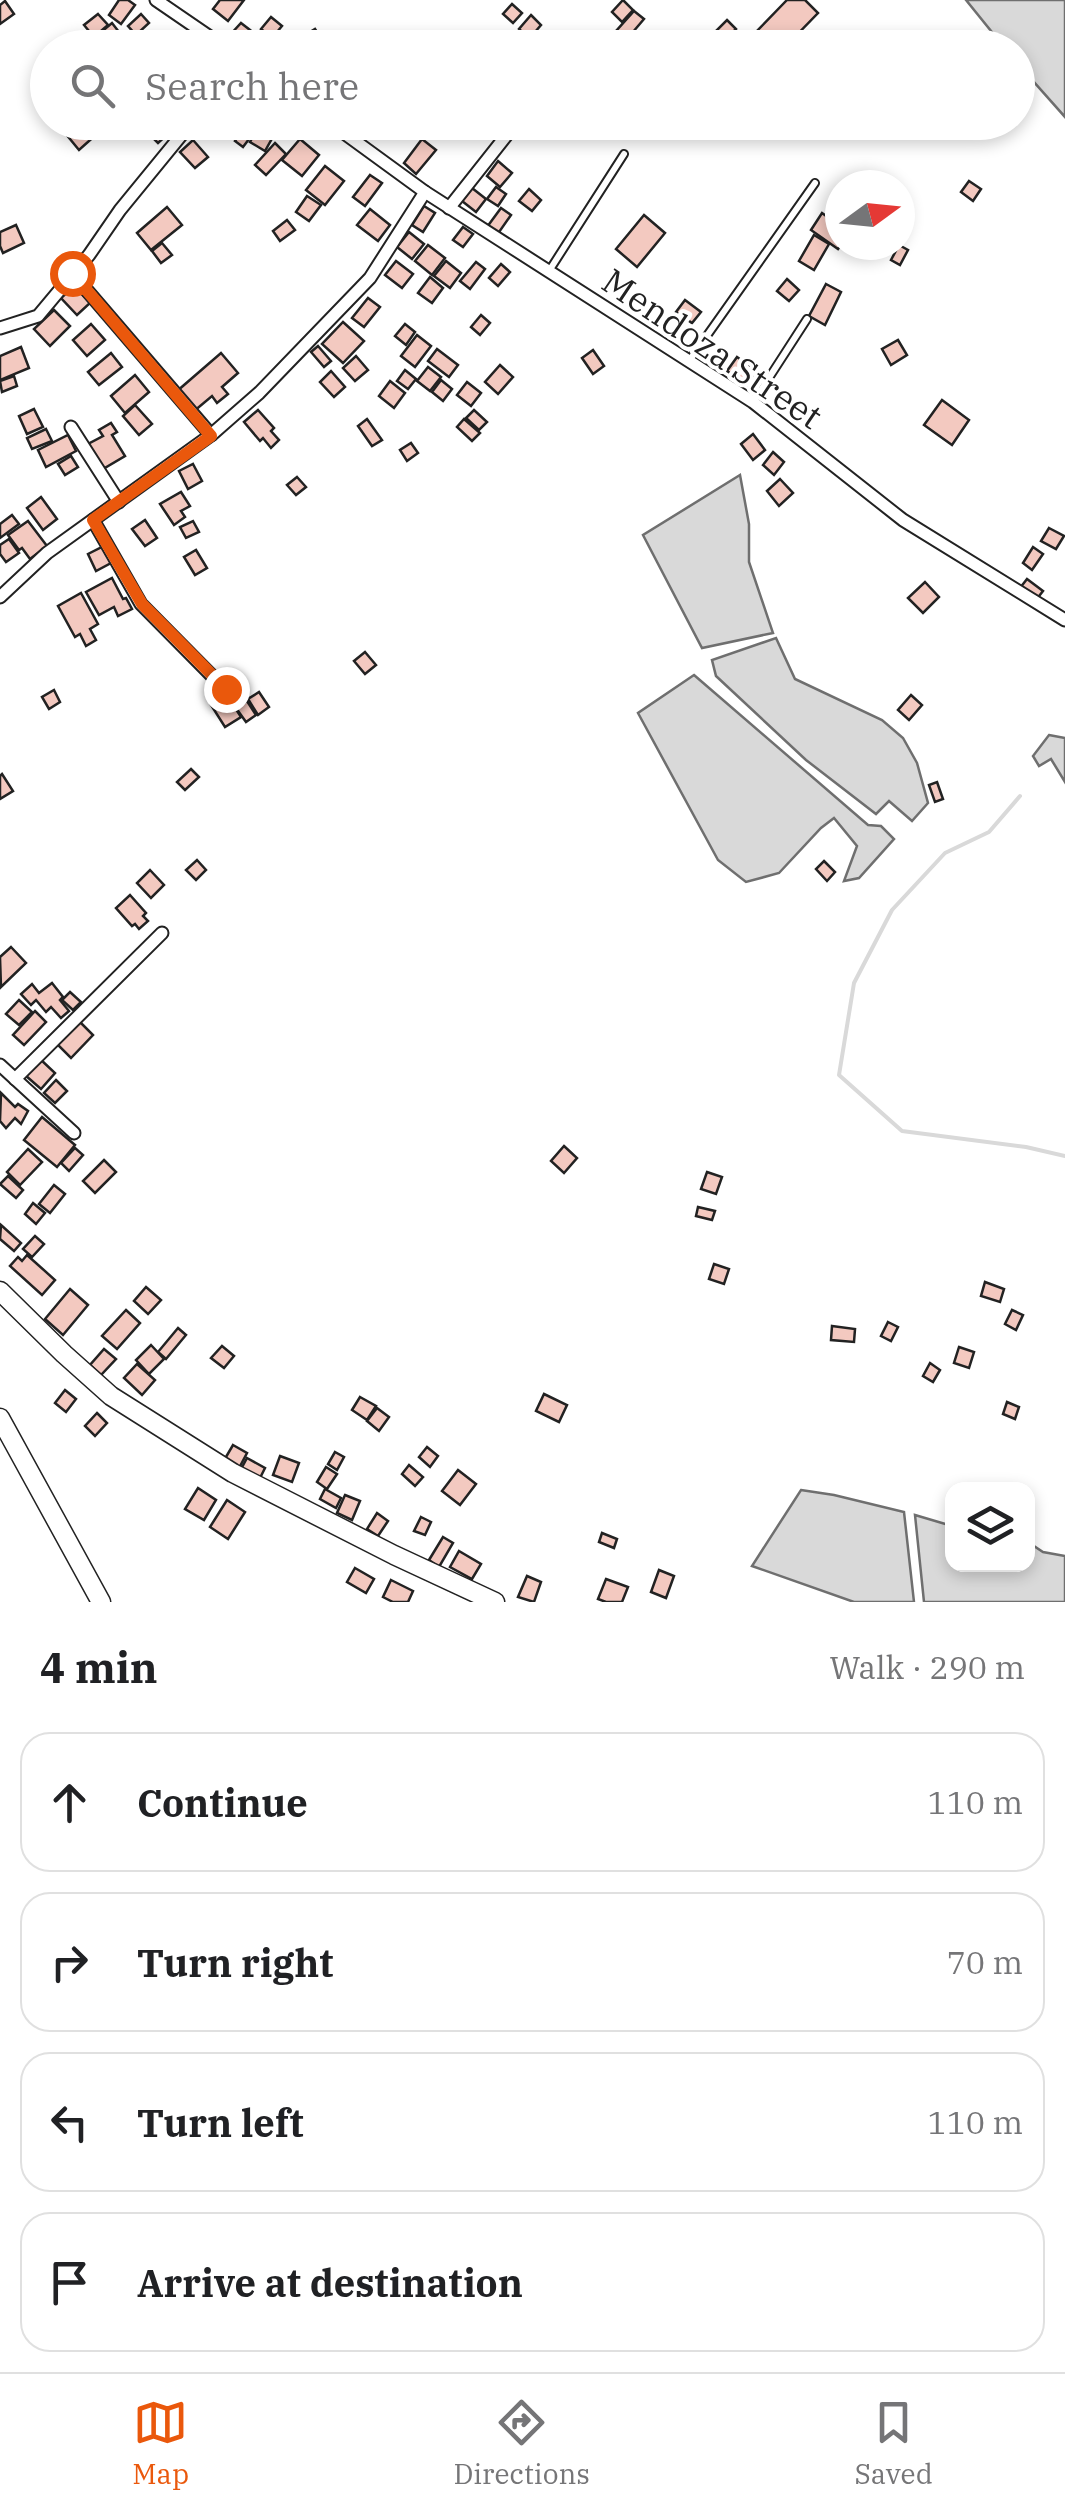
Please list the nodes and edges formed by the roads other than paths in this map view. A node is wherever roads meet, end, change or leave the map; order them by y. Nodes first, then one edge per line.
1 (156, 0) edge
2 (176, 6) edge
3 (205, 30) edge
4 (177, 140) edge
5 (354, 140) edge
6 (502, 140) edge
7 (624, 154) dead end
8 (815, 183) dead end
9 (425, 192) junction
10 (449, 208) junction
11 (548, 272) junction
12 (72, 273) junction
13 (806, 320) dead end
14 (0, 328) edge
15 (688, 362) junction
16 (753, 402) junction
17 (71, 427) dead end
18 (211, 436) junction
19 (119, 502) junction
20 (93, 520) junction
21 (0, 598) edge
22 (1065, 620) edge
23 (226, 689) dead end
24 (162, 932) dead end
25 (0, 1065) edge
26 (15, 1079) junction
27 (74, 1133) dead end
28 (0, 1291) edge
29 (0, 1418) edge
30 (101, 1602) edge
31 (495, 1602) edge

1 - 2 street
2 - 3 street
4 - 12 street
5 - 9 street, Mendoza Street
6 - 10 street
7 - 11 lane
8 - 15 lane
9 - 10 street, Mendoza Street
9 - 18 street
10 - 11 street, Mendoza Street
11 - 15 street, Mendoza Street
12 - 14 street
12 - 18 street
13 - 16 lane
15 - 16 street, Mendoza Street
16 - 22 street, Mendoza Street
17 - 19 street
18 - 19 street
19 - 20 street
20 - 21 street
20 - 23 street
24 - 26 street
25 - 26 street
26 - 27 street
28 - 31 street
29 - 30 street

